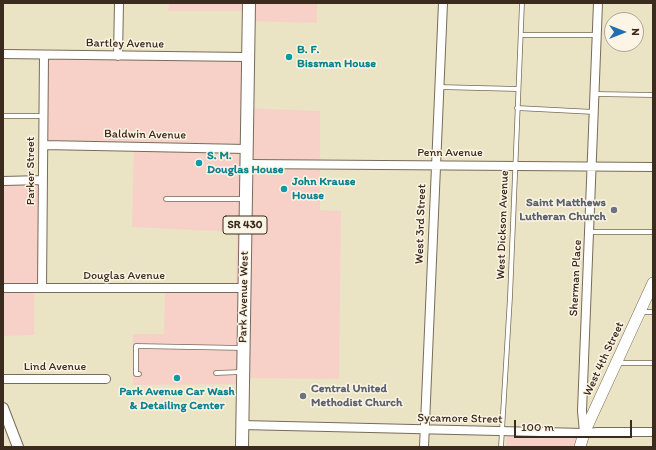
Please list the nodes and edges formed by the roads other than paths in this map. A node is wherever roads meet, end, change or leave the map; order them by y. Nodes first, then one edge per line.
1 (119, 3) edge
2 (249, 3) edge
3 (443, 3) edge
4 (522, 3) edge
5 (598, 3) edge
6 (521, 35) junction
7 (597, 35) junction
8 (3, 54) edge
9 (44, 55) junction
10 (118, 56) junction
11 (247, 57) junction
12 (439, 87) junction
13 (518, 89) junction
14 (595, 94) junction
15 (653, 95) edge
16 (517, 108) junction
17 (594, 112) junction
18 (3, 116) edge
19 (44, 116) junction
20 (44, 145) junction
21 (246, 149) junction
22 (246, 164) junction
23 (436, 165) junction
24 (515, 165) junction
25 (592, 167) junction
26 (653, 167) edge
27 (43, 180) junction
28 (3, 181) edge
29 (246, 198) junction
30 (166, 199) dead end
31 (590, 232) junction
32 (653, 232) edge
33 (653, 283) edge
34 (3, 288) edge
35 (42, 288) junction
36 (244, 288) junction
37 (640, 312) junction
38 (653, 312) edge
39 (243, 348) junction
40 (616, 363) junction
41 (653, 363) edge
42 (243, 372) junction
43 (216, 373) dead end
44 (139, 374) dead end
45 (3, 379) edge
46 (106, 379) dead end
47 (3, 408) edge
48 (242, 425) junction
49 (425, 430) junction
50 (502, 431) junction
51 (653, 432) edge
52 (584, 433) junction
53 (18, 447) edge
54 (242, 447) edge
55 (424, 447) edge
56 (501, 447) edge
57 (580, 447) edge

1 - 10 street
2 - 11 main road, Park Avenue West / SR 430
3 - 12 street, West 3rd Street
4 - 6 lane, West Dickson Avenue
5 - 7 street, Sherman Place
6 - 7 lane
6 - 13 lane, West Dickson Avenue
7 - 14 street, Sherman Place
8 - 9 street, Bartley Avenue
9 - 10 street, Bartley Avenue
9 - 19 street, Parker Street
10 - 11 street, Bartley Avenue
11 - 21 main road, Park Avenue West / SR 430
12 - 13 lane
12 - 23 street, West 3rd Street
13 - 16 lane, West Dickson Avenue
14 - 15 lane
14 - 17 street, Sherman Place
16 - 17 lane
16 - 24 lane, West Dickson Avenue
17 - 25 street, Sherman Place
18 - 19 lane
19 - 20 street, Parker Street
20 - 21 street, Baldwin Avenue
20 - 27 street, Parker Street
21 - 22 main road, Park Avenue West / SR 430
22 - 23 street, Penn Avenue
22 - 29 main road, Park Avenue West / SR 430
23 - 24 street, Penn Avenue
23 - 49 street, West 3rd Street
24 - 25 street, Penn Avenue
24 - 50 lane, West Dickson Avenue
25 - 26 street, Penn Avenue
25 - 31 street, Sherman Place
27 - 28 street
27 - 35 street, Parker Street
29 - 30 lane
29 - 36 main road, Park Avenue West / SR 430
31 - 32 lane
31 - 52 street, Sherman Place
33 - 37 main road, West 4th Street
34 - 35 street, Douglas Avenue
35 - 36 street, Douglas Avenue
36 - 39 main road, Park Avenue West / SR 430
37 - 38 lane
37 - 40 main road, West 4th Street
39 - 42 main road, Park Avenue West / SR 430
39 - 44 lane
40 - 41 lane
40 - 52 main road, West 4th Street
42 - 43 lane
42 - 48 main road, Park Avenue West / SR 430
45 - 46 street, Lind Avenue
47 - 53 street
48 - 49 street, Sycamore Street
48 - 54 main road, Park Avenue West / SR 430
49 - 50 street, Sycamore Street
49 - 55 street, West 3rd Street
50 - 52 street, Sycamore Street
50 - 56 lane, West Dickson Avenue
51 - 52 street, Sycamore Street
52 - 57 main road, West 4th Street

